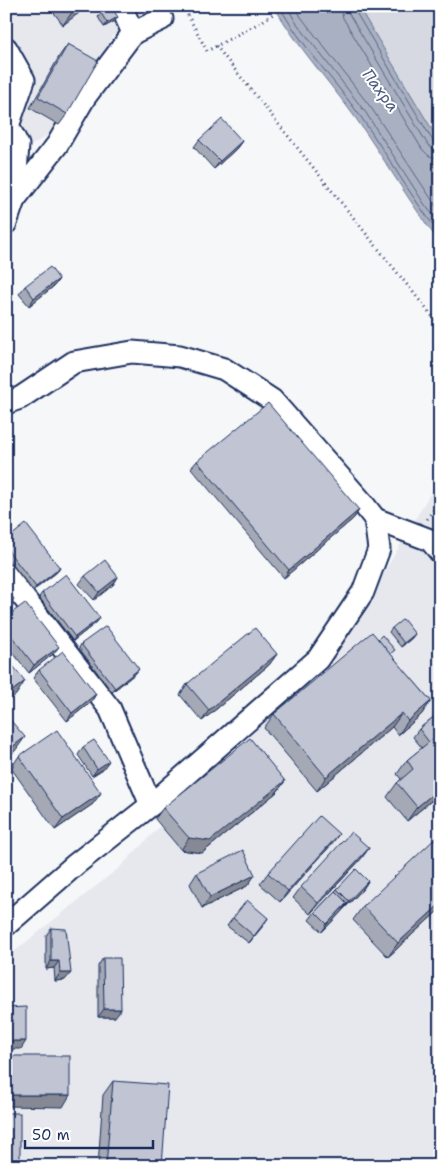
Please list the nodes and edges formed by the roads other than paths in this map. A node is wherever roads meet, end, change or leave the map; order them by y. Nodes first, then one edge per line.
1 (121, 6) edge
2 (162, 19) dead end
3 (133, 33) junction
4 (6, 48) edge
5 (7, 124) edge
6 (14, 200) junction
7 (6, 222) edge
8 (6, 403) edge
9 (375, 519) junction
10 (440, 552) edge
11 (6, 575) edge
12 (151, 804) junction
13 (6, 926) edge

1 - 3 street
2 - 3 street
3 - 6 street
4 - 5 street
5 - 6 street
6 - 7 street
8 - 9 street
9 - 10 street
9 - 12 street
11 - 12 street
12 - 13 street

